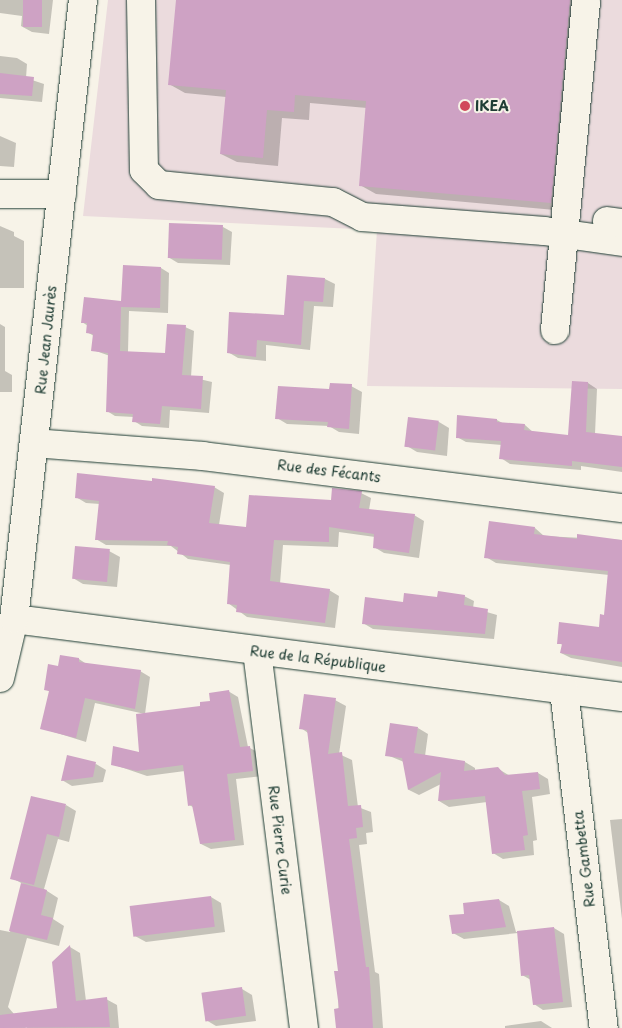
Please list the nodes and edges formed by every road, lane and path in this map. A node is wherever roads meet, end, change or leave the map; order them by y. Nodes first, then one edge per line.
1 (82, 0) edge
2 (141, 0) edge
3 (586, 0) edge
4 (0, 194) edge
5 (62, 194) junction
6 (617, 229) edge
7 (564, 236) junction
8 (555, 330) dead end
9 (34, 443) junction
10 (622, 508) edge
11 (14, 619) junction
12 (257, 651) junction
13 (0, 678) edge
14 (564, 690) junction
15 (622, 698) edge
16 (304, 1028) edge
17 (604, 1028) edge

1 - 5 street, Rue Jean Jaurès
2 - 7 street
3 - 7 street
4 - 5 street
5 - 9 street, Rue Jean Jaurès
6 - 7 street
7 - 8 street
9 - 10 street, Rue des Fécants
9 - 11 street, Rue Jean Jaurès
11 - 12 street, Rue de la République
11 - 13 street, Rue Jean Jaurès
12 - 14 street, Rue de la République
12 - 16 street, Rue Pierre Curie
14 - 15 street, Rue de la République
14 - 17 street, Rue Gambetta

